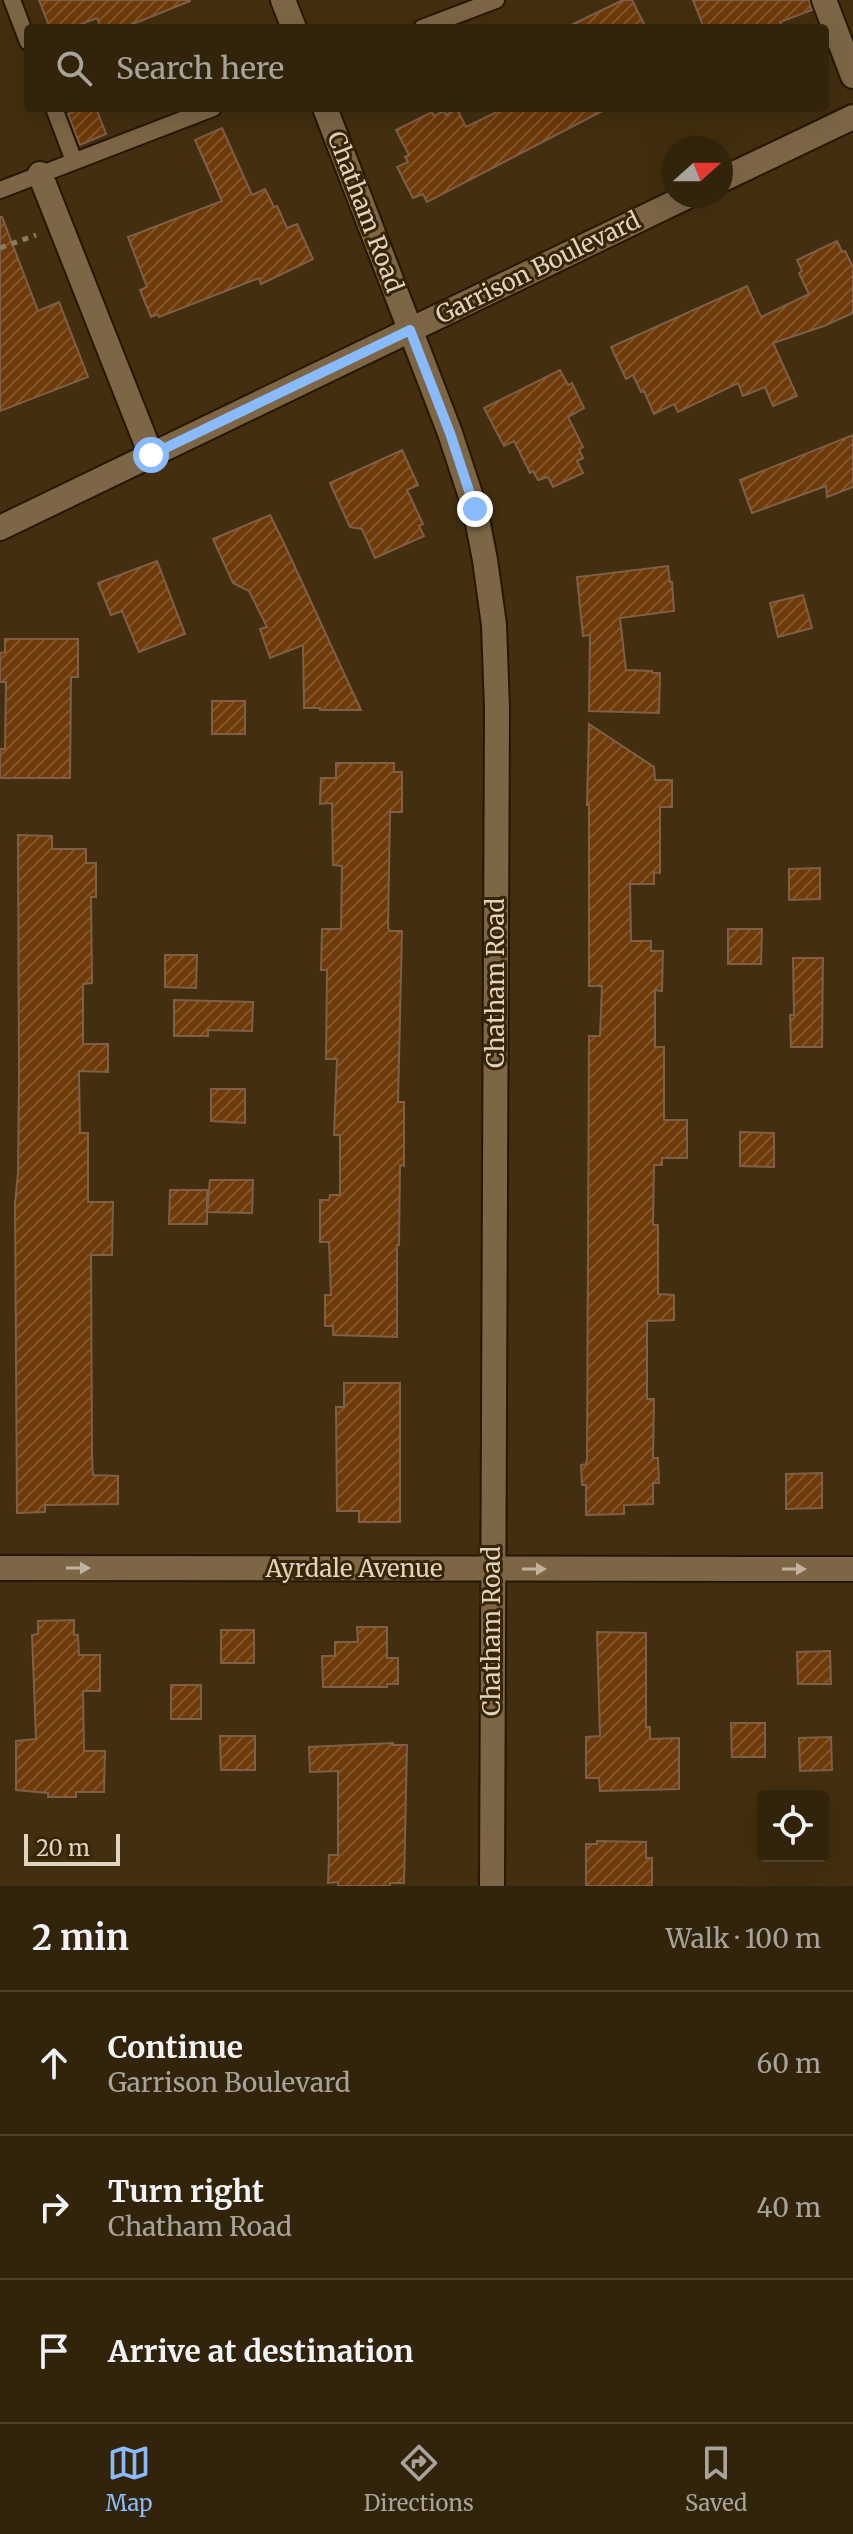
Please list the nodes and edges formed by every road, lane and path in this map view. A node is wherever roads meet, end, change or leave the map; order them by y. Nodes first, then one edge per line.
1 (12, 0) edge
2 (283, 0) edge
3 (496, 0) edge
4 (824, 0) edge
5 (292, 24) edge
6 (433, 24) edge
7 (24, 32) edge
8 (853, 76) edge
9 (56, 112) edge
10 (203, 112) edge
11 (327, 112) edge
12 (853, 117) edge
13 (74, 161) junction
14 (40, 174) junction
15 (733, 174) edge
16 (0, 190) edge
17 (663, 208) edge
18 (410, 330) junction
19 (151, 455) junction
20 (0, 528) edge
21 (0, 1568) edge
22 (492, 1569) junction
23 (853, 1569) edge
24 (492, 1886) edge

1 - 7 lane
2 - 5 street
3 - 6 lane
4 - 8 street
9 - 13 lane
10 - 13 lane
11 - 18 street, Chatham Road
12 - 15 street
13 - 14 lane
14 - 16 lane
14 - 19 street
17 - 18 street, Garrison Boulevard
18 - 19 street, Garrison Boulevard
18 - 22 street, Chatham Road
19 - 20 street, Garrison Boulevard
21 -> 22 street, Ayrdale Avenue
22 -> 23 street, Ayrdale Avenue
22 - 24 street, Chatham Road

